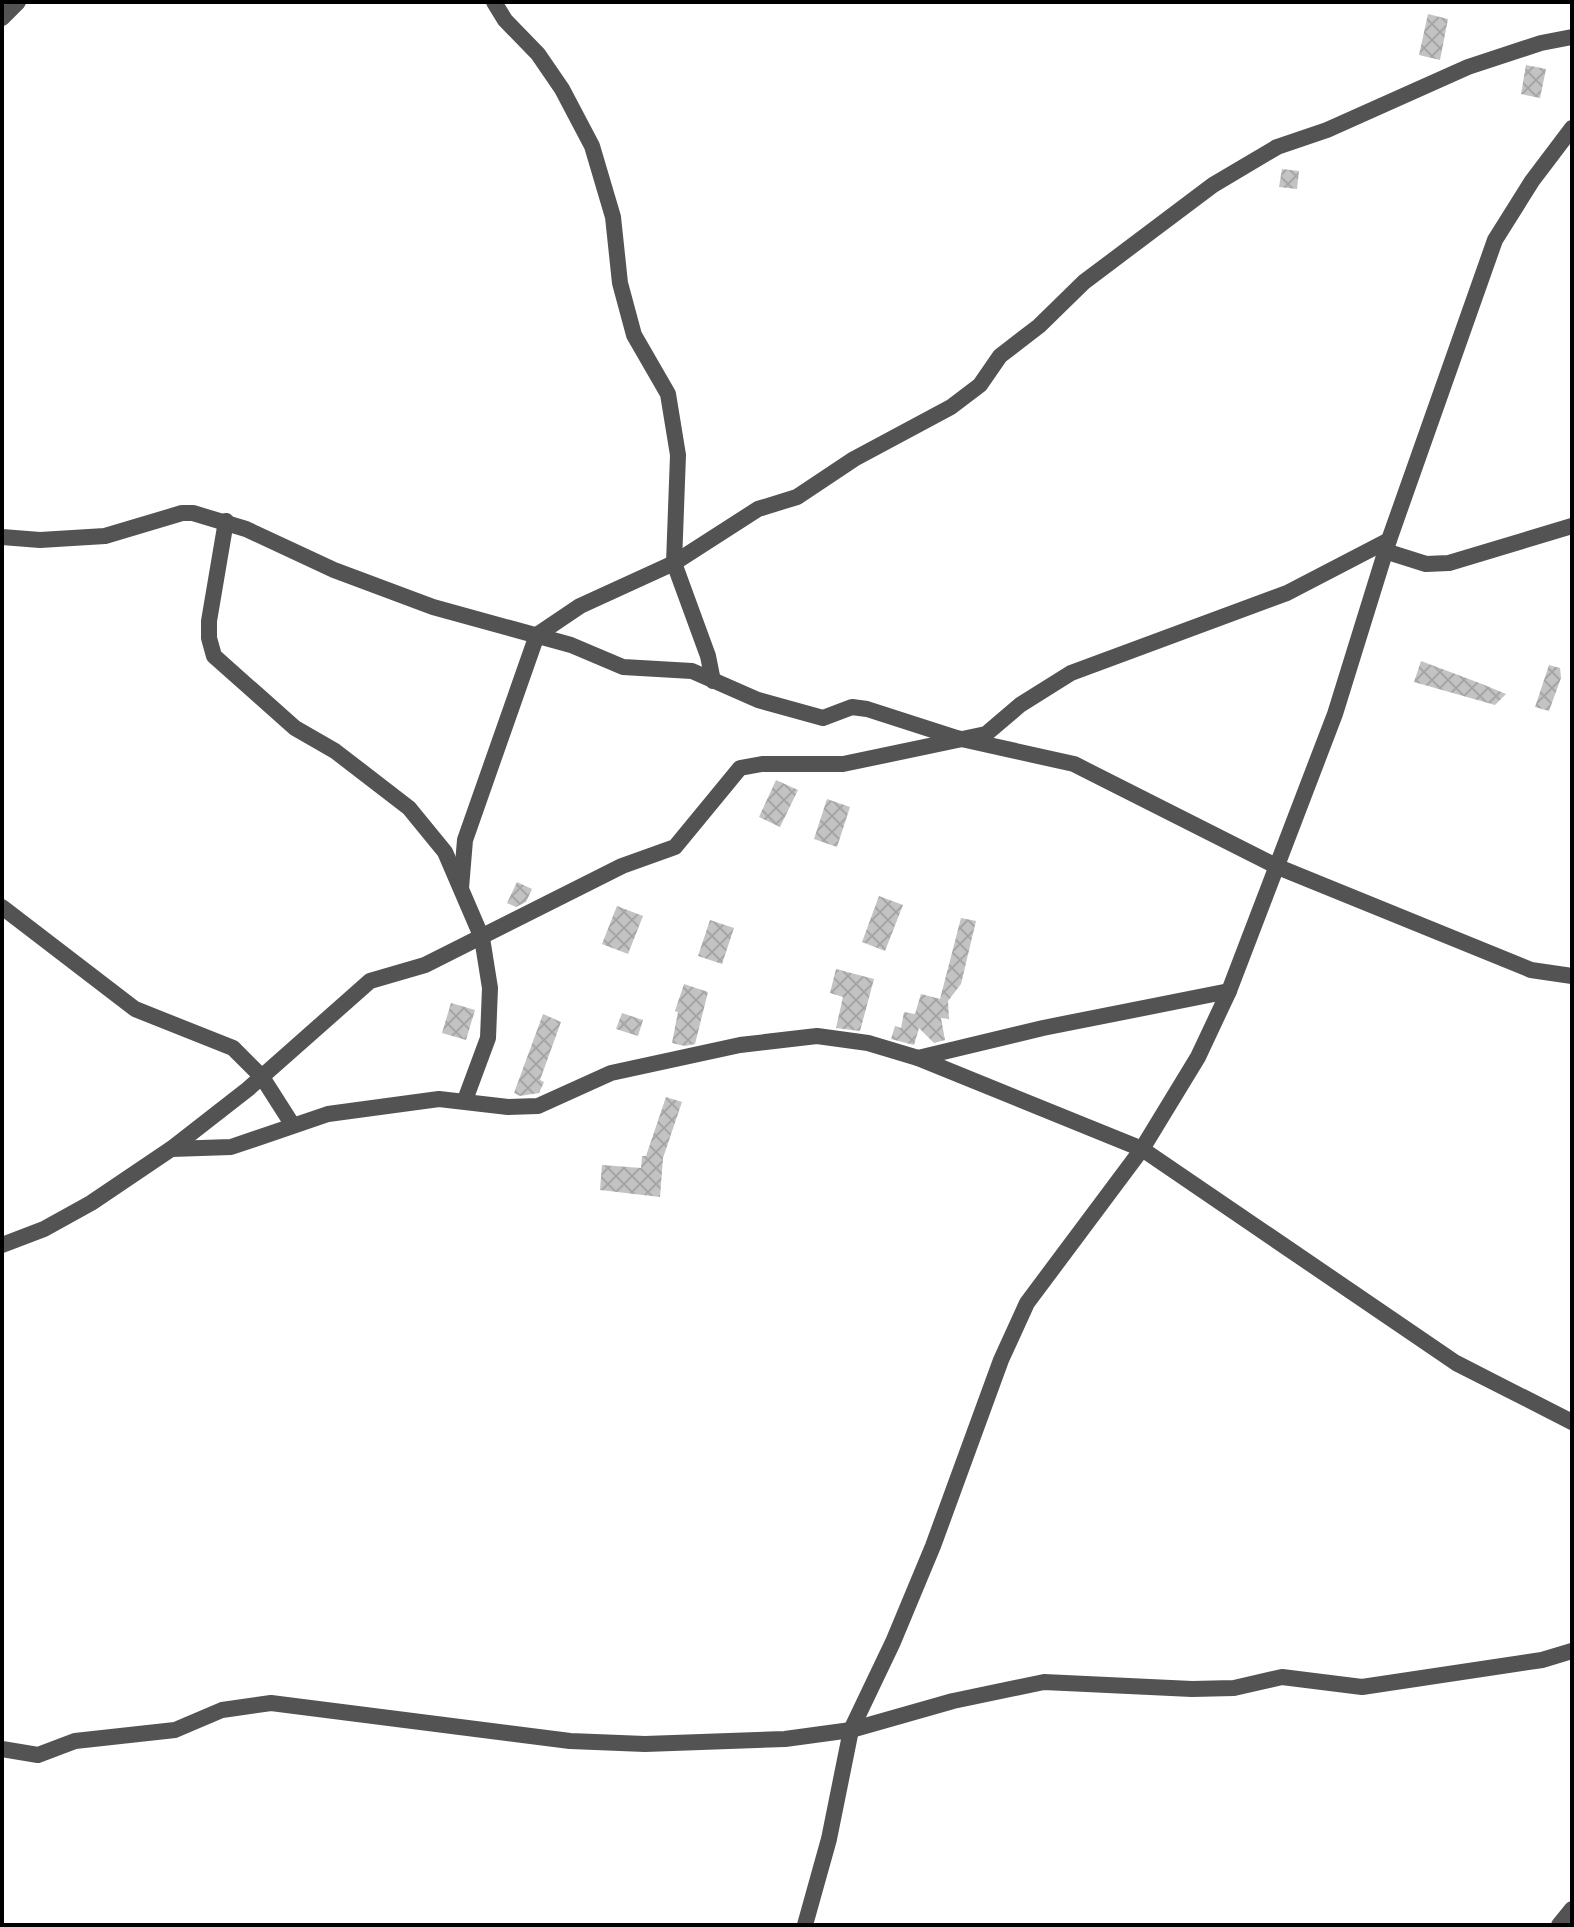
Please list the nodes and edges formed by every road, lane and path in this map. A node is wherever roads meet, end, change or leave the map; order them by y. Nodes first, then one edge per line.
1 (18, 2) edge
2 (494, 2) edge
3 (2, 18) edge
4 (1572, 37) edge
5 (1572, 128) edge
6 (226, 521) junction
7 (1572, 526) edge
8 (2, 537) edge
9 (1389, 546) junction
10 (674, 563) junction
11 (537, 635) junction
12 (713, 681) junction
13 (957, 738) junction
14 (1278, 867) junction
15 (461, 888) junction
16 (2, 907) edge
17 (482, 938) junction
18 (1572, 976) edge
19 (1229, 991) junction
20 (918, 1058) junction
21 (262, 1077) junction
22 (465, 1100) junction
23 (292, 1124) junction
24 (171, 1149) junction
25 (1142, 1149) junction
26 (2, 1245) edge
27 (1572, 1422) edge
28 (1572, 1651) edge
29 (851, 1730) junction
30 (2, 1749) edge
31 (1572, 1909) edge
32 (805, 1925) edge
33 (1559, 1925) edge

1 - 3 street
2 - 10 street
4 - 10 street
5 - 9 street
6 - 8 street
6 - 11 street
6 - 15 street
7 - 9 street
9 - 13 street
9 - 14 street
10 - 11 street
10 - 12 street
11 - 12 street
11 - 15 street
12 - 13 street
13 - 14 street
13 - 17 street
14 - 18 street
14 - 19 street
15 - 17 street
16 - 21 street
17 - 21 street
17 - 22 street
19 - 20 street
19 - 25 street
20 - 22 street
20 - 25 street
21 - 23 street
21 - 24 street
22 - 23 street
23 - 24 street
24 - 26 street
25 - 27 street
25 - 29 street
28 - 29 street
29 - 30 street
29 - 32 street
31 - 33 street

